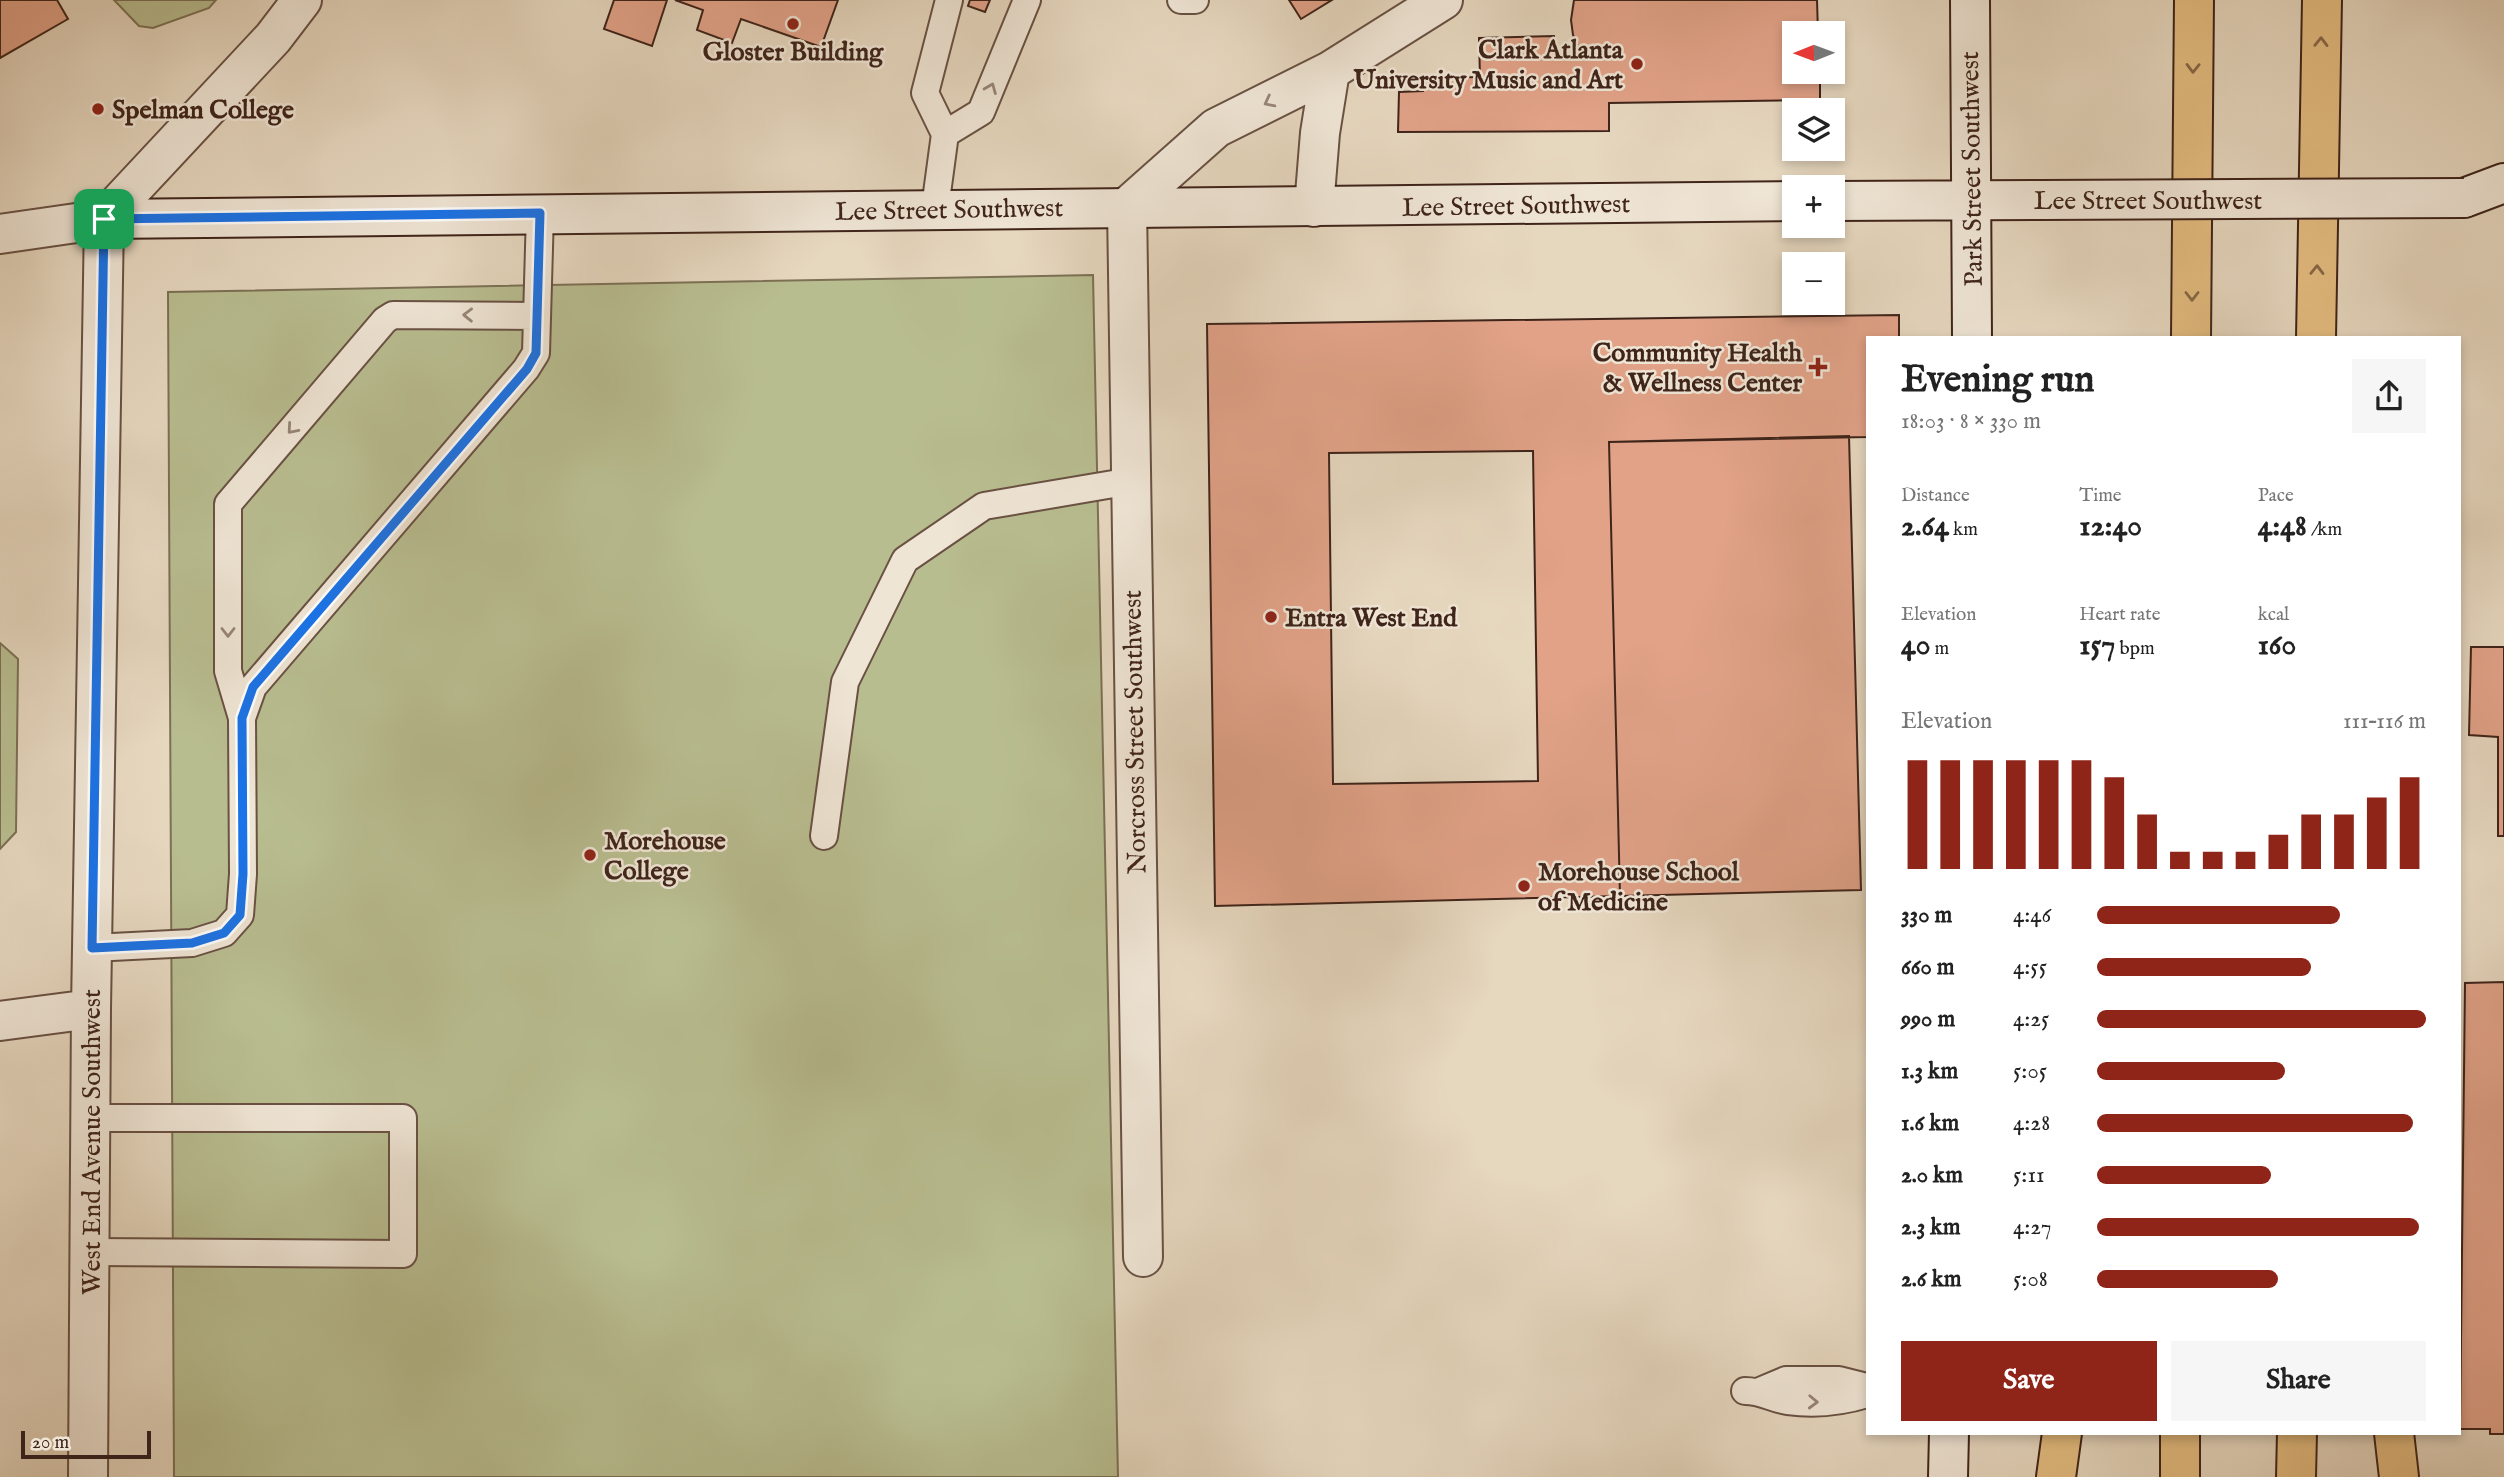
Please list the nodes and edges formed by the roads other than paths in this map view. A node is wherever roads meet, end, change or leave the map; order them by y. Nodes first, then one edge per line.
1 (302, 0) edge
2 (949, 0) edge
3 (1027, 0) edge
4 (1181, 0) edge
5 (1195, 0) edge
6 (1443, 0) edge
7 (1970, 0) edge
8 (2194, 0) edge
9 (2322, 0) edge
10 (1330, 71) junction
11 (945, 134) junction
12 (2504, 183) edge
13 (2464, 198) junction
14 (1971, 200) junction
15 (1782, 201) edge
16 (1845, 201) edge
17 (1127, 207) junction
18 (1314, 207) junction
19 (935, 208) junction
20 (2504, 210) edge
21 (540, 213) junction
22 (104, 219) junction
23 (0, 234) edge
24 (536, 316) junction
25 (1972, 336) edge
26 (2192, 336) edge
27 (2316, 336) edge
28 (1131, 481) junction
29 (242, 718) junction
30 (824, 836) dead end
31 (92, 948) junction
32 (91, 1009) junction
33 (0, 1021) edge
34 (90, 1118) junction
35 (90, 1252) junction
36 (1143, 1257) dead end
37 (1866, 1387) edge
38 (1866, 1394) edge
39 (1949, 1435) edge
40 (2062, 1435) edge
41 (2180, 1435) edge
42 (2297, 1435) edge
43 (2394, 1435) edge
44 (88, 1477) edge
45 (1948, 1477) edge
46 (2056, 1477) edge
47 (2180, 1477) edge
48 (2296, 1477) edge
49 (2399, 1477) edge

1 - 22 street
2 - 11 lane
11 -> 3 lane
4 - 5 lane
6 - 10 street
7 - 14 street, Park Street Southwest
8 -> 26 highway
27 -> 9 highway
10 -> 17 street
10 - 18 street
11 - 19 lane
12 - 13 street, Lee Street Southwest
13 - 14 street, Lee Street Southwest, bridge
13 - 20 street, Lee Street Southwest
14 - 16 street, Lee Street Southwest
14 - 25 street, Park Street Southwest
15 - 18 street, Lee Street Southwest
17 - 18 street, Lee Street Southwest
17 - 19 street, Lee Street Southwest
17 - 28 street, Norcross Street Southwest
19 - 21 street, Lee Street Southwest
21 - 22 street, Lee Street Southwest
21 - 24 lane
22 - 23 street, Lee Street Southwest
22 - 31 street, West End Avenue Southwest
24 - 29 lane
24 -> 29 lane
28 - 30 lane
28 - 36 street, Norcross Street Southwest
29 - 31 lane
31 - 32 street, West End Avenue Southwest
32 - 33 street
32 - 34 street, West End Avenue Southwest
34 - 35 street, West End Avenue Southwest
34 - 35 lane
35 - 44 street, West End Avenue Southwest
37 -> 38 lane
39 - 45 street
40 - 46 highway
41 - 47 highway
42 - 48 highway
43 - 49 highway

